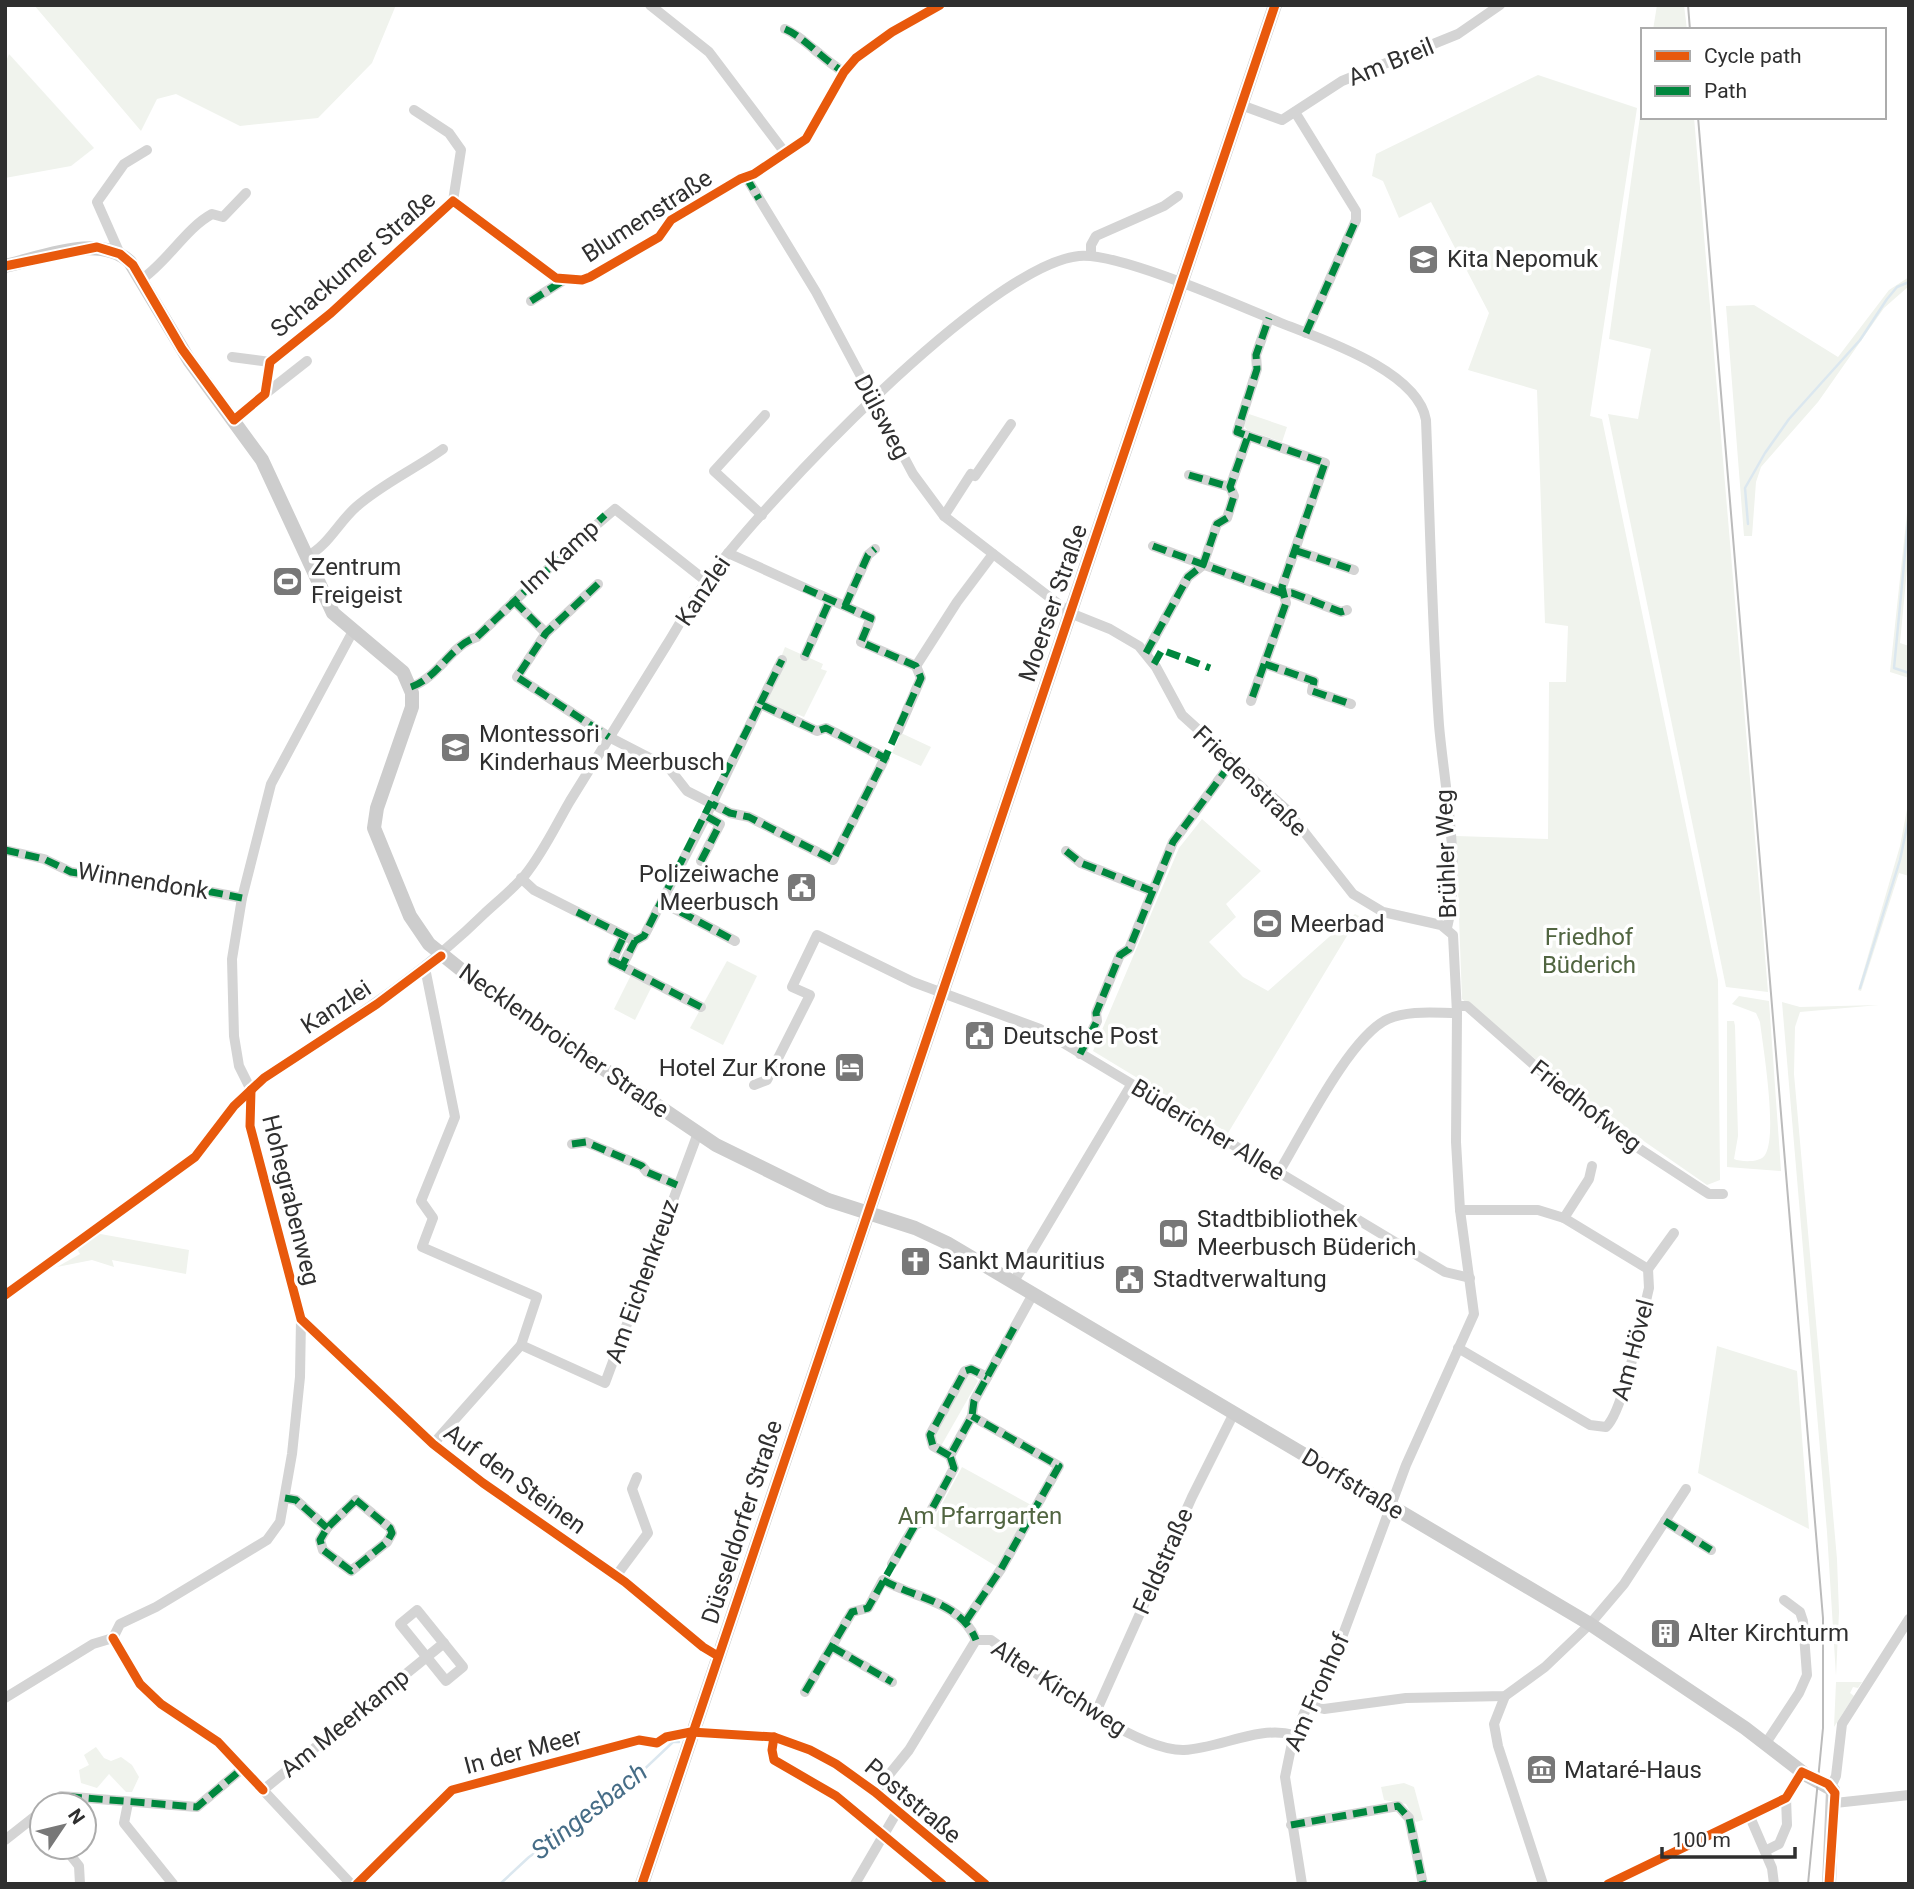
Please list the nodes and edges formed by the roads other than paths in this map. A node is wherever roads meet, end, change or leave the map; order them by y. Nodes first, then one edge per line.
1 (650, 5) edge
2 (940, 5) edge
3 (1275, 5) edge
4 (1500, 5) edge
5 (785, 29) dead end
6 (844, 72) junction
7 (1241, 105) junction
8 (414, 110) dead end
9 (1295, 112) junction
10 (146, 150) dead end
11 (786, 154) junction
12 (746, 177) junction
13 (246, 193) dead end
14 (1178, 196) dead end
15 (453, 201) junction
16 (120, 254) junction
17 (1091, 255) junction
18 (5, 266) edge
19 (142, 279) junction
20 (564, 280) junction
21 (1181, 284) junction
22 (531, 301) dead end
23 (1269, 318) junction
24 (1307, 333) junction
25 (232, 357) dead end
26 (307, 361) dead end
27 (270, 362) junction
28 (265, 394) junction
29 (873, 398) junction
30 (765, 415) dead end
31 (234, 420) junction
32 (1011, 424) dead end
33 (1248, 436) junction
34 (443, 449) dead end
35 (1189, 475) dead end
36 (1230, 487) junction
37 (762, 515) junction
38 (944, 516) junction
39 (1153, 546) dead end
40 (875, 549) dead end
41 (1297, 551) junction
42 (729, 553) junction
43 (993, 554) junction
44 (306, 557) junction
45 (1187, 559) junction
46 (1203, 565) junction
47 (1354, 570) dead end
48 (1188, 577) junction
49 (706, 581) junction
50 (598, 584) dead end
51 (1284, 594) junction
52 (830, 600) junction
53 (514, 601) junction
54 (845, 606) junction
55 (1348, 610) dead end
56 (1070, 613) junction
57 (353, 631) junction
58 (546, 633) junction
59 (1146, 653) junction
60 (805, 656) dead end
61 (782, 660) dead end
62 (1265, 664) junction
63 (916, 666) junction
64 (411, 687) junction
65 (1251, 701) dead end
66 (760, 704) junction
67 (1351, 704) dead end
68 (898, 731) dead end
69 (609, 737) junction
70 (1232, 762) junction
71 (712, 804) junction
72 (706, 816) junction
73 (5, 850) edge
74 (1066, 851) dead end
75 (701, 861) dead end
76 (521, 878) junction
77 (1152, 891) junction
78 (242, 898) junction
79 (662, 902) junction
80 (1447, 928) junction
81 (624, 936) junction
82 (635, 941) junction
83 (735, 941) dead end
84 (441, 956) junction
85 (622, 966) junction
86 (425, 968) junction
87 (941, 993) junction
88 (701, 1007) dead end
89 (1457, 1009) junction
90 (1080, 1054) junction
91 (754, 1085) dead end
92 (1131, 1085) junction
93 (251, 1090) junction
94 (698, 1133) junction
95 (572, 1144) dead end
96 (1592, 1166) dead end
97 (1279, 1172) junction
98 (677, 1185) junction
99 (1723, 1194) dead end
100 (1460, 1210) junction
101 (867, 1214) junction
102 (1564, 1218) junction
103 (1674, 1233) dead end
104 (1648, 1269) junction
105 (1470, 1279) junction
106 (1013, 1283) junction
107 (1033, 1294) junction
108 (301, 1319) junction
109 (521, 1345) junction
110 (1458, 1348) junction
111 (987, 1377) junction
112 (1234, 1413) junction
113 (972, 1416) junction
114 (433, 1444) junction
115 (950, 1456) junction
116 (637, 1477) dead end
117 (1686, 1489) dead end
118 (285, 1498) junction
119 (1392, 1507) junction
120 (1665, 1521) junction
121 (327, 1528) junction
122 (1712, 1550) dead end
123 (892, 1564) dead end
124 (616, 1576) junction
125 (1784, 1600) dead end
126 (1909, 1619) edge
127 (966, 1621) junction
128 (1590, 1624) junction
129 (113, 1638) junction
130 (976, 1640) junction
131 (444, 1643) junction
132 (832, 1647) junction
133 (718, 1656) junction
134 (426, 1657) junction
135 (892, 1682) dead end
136 (805, 1692) dead end
137 (1505, 1696) junction
138 (5, 1698) edge
139 (1308, 1705) junction
140 (1096, 1712) junction
141 (691, 1732) junction
142 (1294, 1735) junction
143 (774, 1737) junction
144 (1766, 1743) junction
145 (243, 1768) junction
146 (1802, 1772) junction
147 (1827, 1785) junction
148 (263, 1790) junction
149 (875, 1792) junction
150 (1909, 1795) edge
151 (1786, 1798) junction
152 (98, 1800) edge
153 (128, 1803) junction
154 (1835, 1803) junction
155 (897, 1812) junction
156 (1750, 1817) junction
157 (28, 1824) edge
158 (1291, 1825) junction
159 (883, 1835) junction
160 (5, 1840) edge
161 (1765, 1851) junction
162 (75, 1861) edge
163 (80, 1884) edge
164 (173, 1884) edge
165 (351, 1884) edge
166 (357, 1884) edge
167 (642, 1884) edge
168 (855, 1884) edge
169 (942, 1884) edge
170 (985, 1884) edge
171 (1302, 1884) edge
172 (1423, 1884) edge
173 (1543, 1884) edge
174 (1608, 1884) edge
175 (1774, 1884) edge
176 (1829, 1884) edge

1 - 11 street
2 - 6 street, Blumenstraße
3 - 7 main road, Moerser Straße
4 - 9 street, Am Breil
5 - 6 street
6 - 11 street, Blumenstraße
7 - 9 street, Am Breil
7 - 21 main road, Moerser Straße
8 - 15 street, Schackumer Straße
9 - 24 street
10 - 16 street
11 - 12 street, Blumenstraße
12 - 20 street, Blumenstraße
12 - 29 street, Dülsweg
13 - 19 street
14 - 17 street
15 - 20 street, Blumenstraße
15 - 27 street, Schackumer Straße
16 - 18 main road
16 - 19 main road
17 - 21 street, Kanzlei
17 - 29 street, Kanzlei
19 - 31 main road
20 - 22 street, Blumenstraße
21 - 23 street, Brühler Weg
21 - 56 main road, Moerser Straße
23 - 24 street, Brühler Weg
23 - 33 street
24 - 80 street, Brühler Weg
25 - 27 street, Schackumer Straße
26 - 28 street, Schackumer Straße
27 - 28 street, Schackumer Straße
28 - 31 street, Schackumer Straße
29 - 37 street, Kanzlei
29 - 38 street, Dülsweg
30 - 37 street
31 - 44 main road
32 - 38 street
33 - 36 street
33 - 41 street
34 - 44 street
35 - 36 street
36 - 46 street
37 - 42 street, Kanzlei
38 - 43 street, Dülsweg
39 - 45 street
40 - 54 street
41 - 47 street
41 - 51 street
42 - 49 street, Kanzlei
42 - 52 street
43 - 56 street, Dülsweg
43 - 63 street
44 - 57 main road
45 - 46 street
45 - 48 street
46 - 48 street
46 - 51 street
48 - 59 street
49 - 53 street, Im Kamp
49 - 69 street, Kanzlei
50 - 58 street, Im Kamp
51 - 55 street
51 - 62 street
52 - 54 street
52 - 60 street
53 - 58 street, Im Kamp
53 - 64 street, Im Kamp
54 - 63 street
56 - 59 street, Friedenstraße
56 - 87 main road, Moerser Straße
57 - 64 main road
57 - 78 street, Hohegrabenweg
58 - 69 street
59 - 70 street, Friedenstraße
61 - 66 street
62 - 65 street
62 - 67 street
63 - 68 street
64 - 84 main road, Necklenbroicher Straße
66 - 71 street
66 - 71 street
69 - 71 street
69 - 76 street, Kanzlei
70 - 77 street
70 - 80 street, Friedenstraße
71 - 72 street
72 - 75 street
72 - 79 street
73 - 78 street, Winnendonk
74 - 77 street
76 - 81 street
76 - 84 street, Kanzlei
77 - 90 street
78 - 93 street, Hohegrabenweg
79 - 82 street
79 - 83 street
80 - 89 street, Brühler Weg
81 - 82 street
81 - 85 street
82 - 85 street
84 - 86 street, Kanzlei
84 - 94 main road, Necklenbroicher Straße
85 - 88 street
86 - 93 street, Kanzlei
86 - 109 street
87 - 90 street, Büdericher Allee
87 - 91 street, Büdericher Allee
87 - 101 main road, Moerser Straße
89 - 97 street
89 - 99 street, Friedhofweg
89 - 100 street, Brühler Weg
90 - 92 street, Büdericher Allee
92 - 97 street, Büdericher Allee
92 - 106 street
93 - 108 street, Hohegrabenweg
94 - 98 street, Am Eichenkreuz
94 - 101 main road, Necklenbroicher Straße
95 - 98 street
96 - 102 street
97 - 105 street, Büdericher Allee
98 - 109 street, Am Eichenkreuz
100 - 102 street, Am Hövel
100 - 105 street, Brühler Weg
101 - 106 main road, Dorfstraße
101 - 133 main road, Düsseldorfer Straße
102 - 104 street, Am Hövel
103 - 104 street, Am Hövel
104 - 110 street, Am Hövel
105 - 110 street, Brühler Weg
106 - 107 main road, Dorfstraße
107 - 111 street
107 - 112 main road, Dorfstraße
108 - 114 street, Auf den Steinen
108 - 118 street, Hohegrabenweg
109 - 114 street
110 - 119 street, Brühler Weg
111 - 113 street
111 - 115 street
112 - 119 main road, Dorfstraße
112 - 140 street, Feldstraße
113 - 115 street
113 - 127 street
114 - 124 street, Auf den Steinen
115 - 123 street
116 - 124 street
117 - 120 street
118 - 121 street
118 - 129 street, Hohegrabenweg
119 - 128 main road, Dorfstraße
119 - 139 street, Am Fronhof
120 - 122 street
120 - 128 street
121 - 121 street
124 - 133 street, Auf den Steinen
125 - 144 street
126 - 147 street
127 - 130 street, Alter Kirchweg
127 - 132 street
128 - 137 street
128 - 144 main road, Dorfstraße
129 - 138 street, Hohegrabenweg
129 - 145 street
130 - 140 street, Alter Kirchweg
130 - 149 street
131 - 134 street, Am Meerkamp
131 - 134 street, Am Meerkamp
131 - 134 street, Am Meerkamp
132 - 135 street
132 - 136 street
133 - 141 main road, Düsseldorfer Straße
134 - 148 street, Am Meerkamp
137 - 139 street
137 - 173 street
139 - 142 street, Am Fronhof
140 - 142 street, Alter Kirchweg
141 - 143 street, Poststraße
141 - 166 street, In der Meer
141 - 167 main road, Düsseldorfer Straße
142 - 158 street, Am Fronhof
143 - 149 street, Poststraße
143 - 159 street, Poststraße
144 - 146 main road, Dorfstraße
145 - 148 street
145 - 153 street
146 - 147 main road, Dorfstraße
146 - 151 street
147 - 154 main road
148 - 165 street
149 - 155 street, Poststraße
150 - 154 street
151 - 156 street
151 - 161 street
152 - 153 street
153 - 164 street
154 - 176 main road
155 - 159 street
155 - 170 street, Poststraße
156 - 161 street
156 - 174 street
157 - 160 street
158 - 171 street, Am Fronhof
158 - 172 street
159 - 168 street
159 - 169 street, Poststraße
161 - 175 street
162 - 163 street

